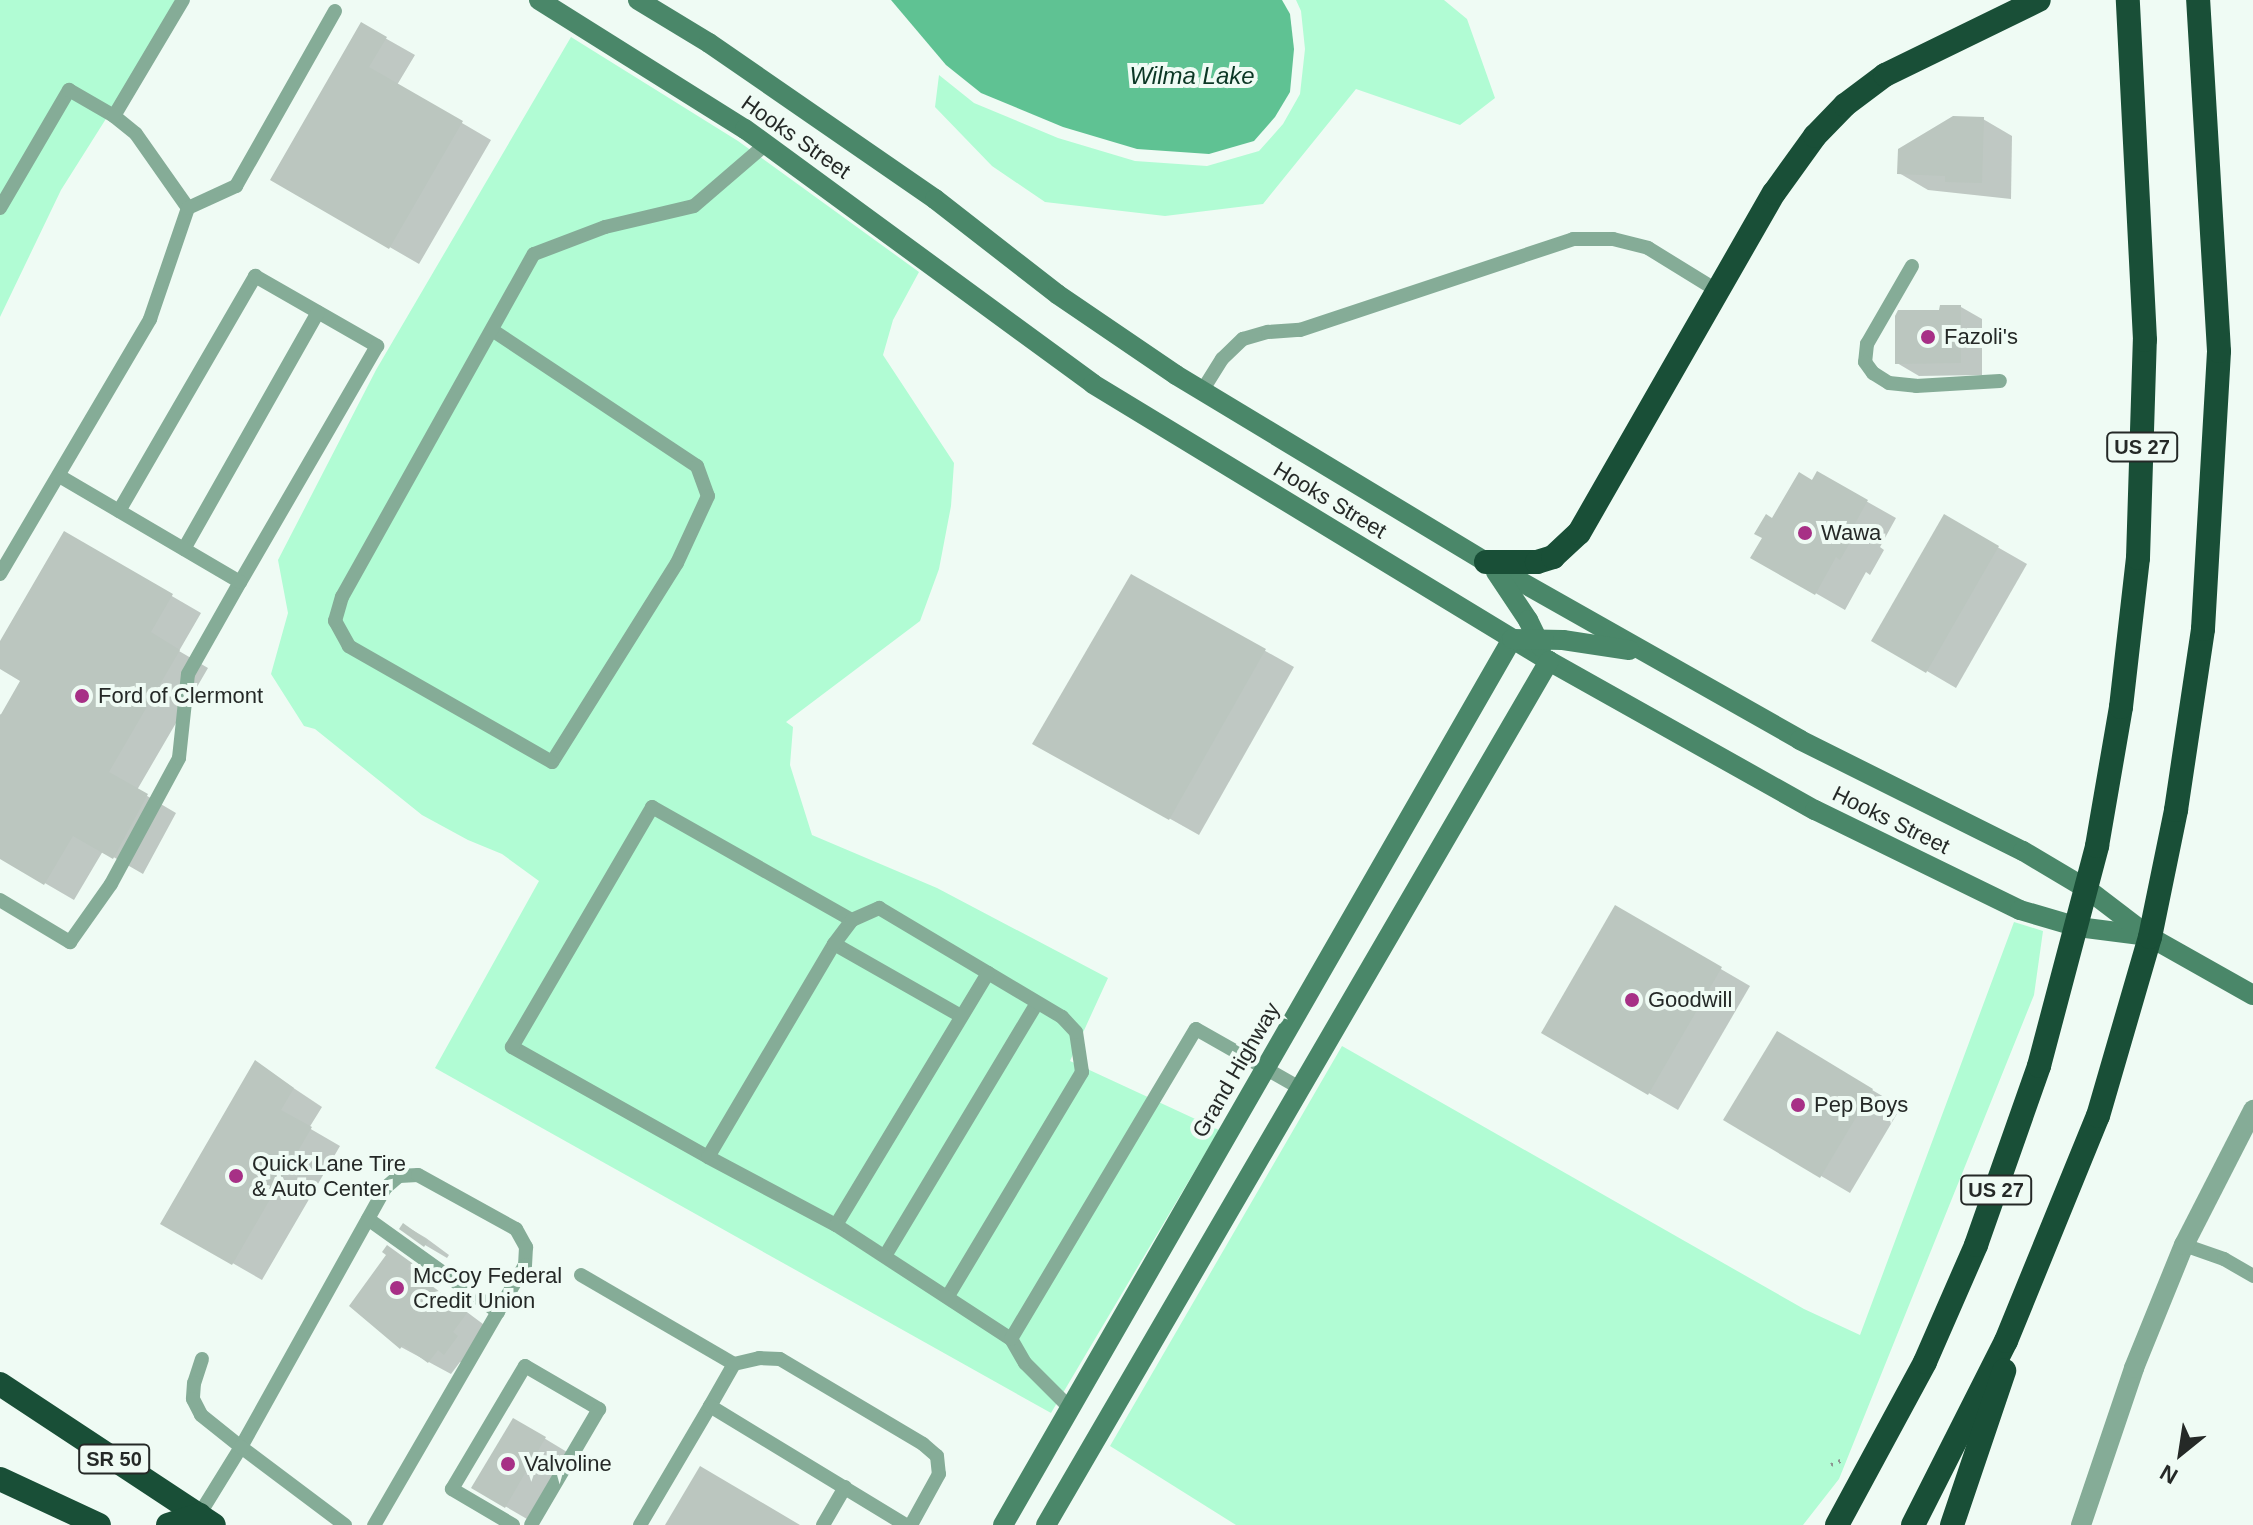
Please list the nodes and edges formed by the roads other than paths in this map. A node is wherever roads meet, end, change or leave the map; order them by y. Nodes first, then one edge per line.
1 (183, 0) edge
2 (539, 0) edge
3 (638, 0) edge
4 (2039, 0) edge
5 (2128, 0) edge
6 (2198, 0) edge
7 (335, 11) dead end
8 (114, 116) junction
9 (766, 144) junction
10 (0, 208) edge
11 (188, 208) junction
12 (1912, 266) dead end
13 (1718, 291) junction
14 (318, 312) junction
15 (492, 330) junction
16 (2000, 381) dead end
17 (1202, 391) junction
18 (59, 476) junction
19 (119, 511) junction
20 (184, 549) junction
21 (1486, 562) junction
22 (0, 574) edge
23 (240, 582) junction
24 (1512, 639) junction
25 (1536, 639) junction
26 (1549, 661) junction
27 (1666, 663) junction
28 (2087, 889) junction
29 (0, 901) edge
30 (852, 920) junction
31 (2078, 927) junction
32 (2150, 937) junction
33 (834, 944) junction
34 (988, 973) junction
35 (2253, 995) edge
36 (1037, 1003) junction
37 (961, 1016) junction
38 (1265, 1068) junction
39 (1300, 1088) junction
40 (2253, 1110) edge
41 (708, 1157) junction
42 (368, 1219) junction
43 (836, 1225) junction
44 (2184, 1245) junction
45 (885, 1256) junction
46 (2037, 1270) junction
47 (581, 1275) dead end
48 (2253, 1276) edge
49 (948, 1296) junction
50 (498, 1312) junction
51 (1011, 1339) junction
52 (202, 1359) dead end
53 (734, 1364) junction
54 (0, 1384) edge
55 (710, 1406) junction
56 (1070, 1408) junction
57 (241, 1447) junction
58 (0, 1479) edge
59 (845, 1487) junction
60 (207, 1520) edge
61 (67, 1525) edge
62 (99, 1525) edge
63 (168, 1525) edge
64 (345, 1525) edge
65 (374, 1525) edge
66 (513, 1525) edge
67 (531, 1525) edge
68 (640, 1525) edge
69 (823, 1525) edge
70 (908, 1525) edge
71 (1003, 1525) edge
72 (1046, 1525) edge
73 (1837, 1525) edge
74 (1913, 1525) edge
75 (1952, 1525) edge
76 (2081, 1525) edge

1 - 8 lane
2 - 9 street, Hooks Street
3 - 17 street, Hooks Street
4 - 13 highway
5 - 28 highway, US 27
6 - 32 highway, US 27
7 - 11 lane
8 - 10 lane
8 - 11 lane
9 - 15 lane
9 - 24 street, Hooks Street
11 - 18 lane
12 - 16 lane
13 - 17 lane
13 - 21 highway
14 - 19 lane
14 - 20 lane
14 - 23 lane
15 - 15 lane
17 - 21 street, Hooks Street
18 - 19 lane
18 - 22 lane
19 - 20 lane
20 - 23 lane
21 - 25 street
21 - 27 street, Hooks Street
23 - 29 lane
24 - 25 street
24 - 26 street, Hooks Street
24 - 38 street, Grand Highway
25 - 26 street
25 - 27 street
26 - 31 street, Hooks Street
26 - 39 street
27 - 28 street, Hooks Street
28 - 31 highway, US 27
28 - 32 street, Hooks Street
30 - 33 lane
30 - 34 lane
30 - 41 lane
31 - 32 street, Hooks Street
31 - 73 highway, US 27
32 - 35 street, Hooks Street
32 - 46 highway, US 27
33 - 37 lane
33 - 41 lane
34 - 36 lane
34 - 37 lane
36 - 45 lane
36 - 49 lane
37 - 43 lane
38 - 39 lane
38 - 51 lane
38 - 56 street, Grand Highway
39 - 72 street
40 - 44 street
41 - 43 lane
42 - 50 lane
42 - 50 lane
42 - 57 lane
43 - 45 lane
44 - 48 lane
44 - 76 street
45 - 49 lane
46 - 74 highway, US 27
46 - 75 highway
47 - 53 lane
49 - 51 lane
50 - 65 lane
51 - 56 lane
52 - 57 lane
53 - 55 lane
53 - 70 lane
54 - 60 highway, SR 50
55 - 59 lane
55 - 68 lane
56 - 71 street, Grand Highway
57 - 60 lane
57 - 64 lane
58 - 61 highway
58 - 62 highway
59 - 69 lane
59 - 70 lane
60 - 63 highway
66 - 67 lane

